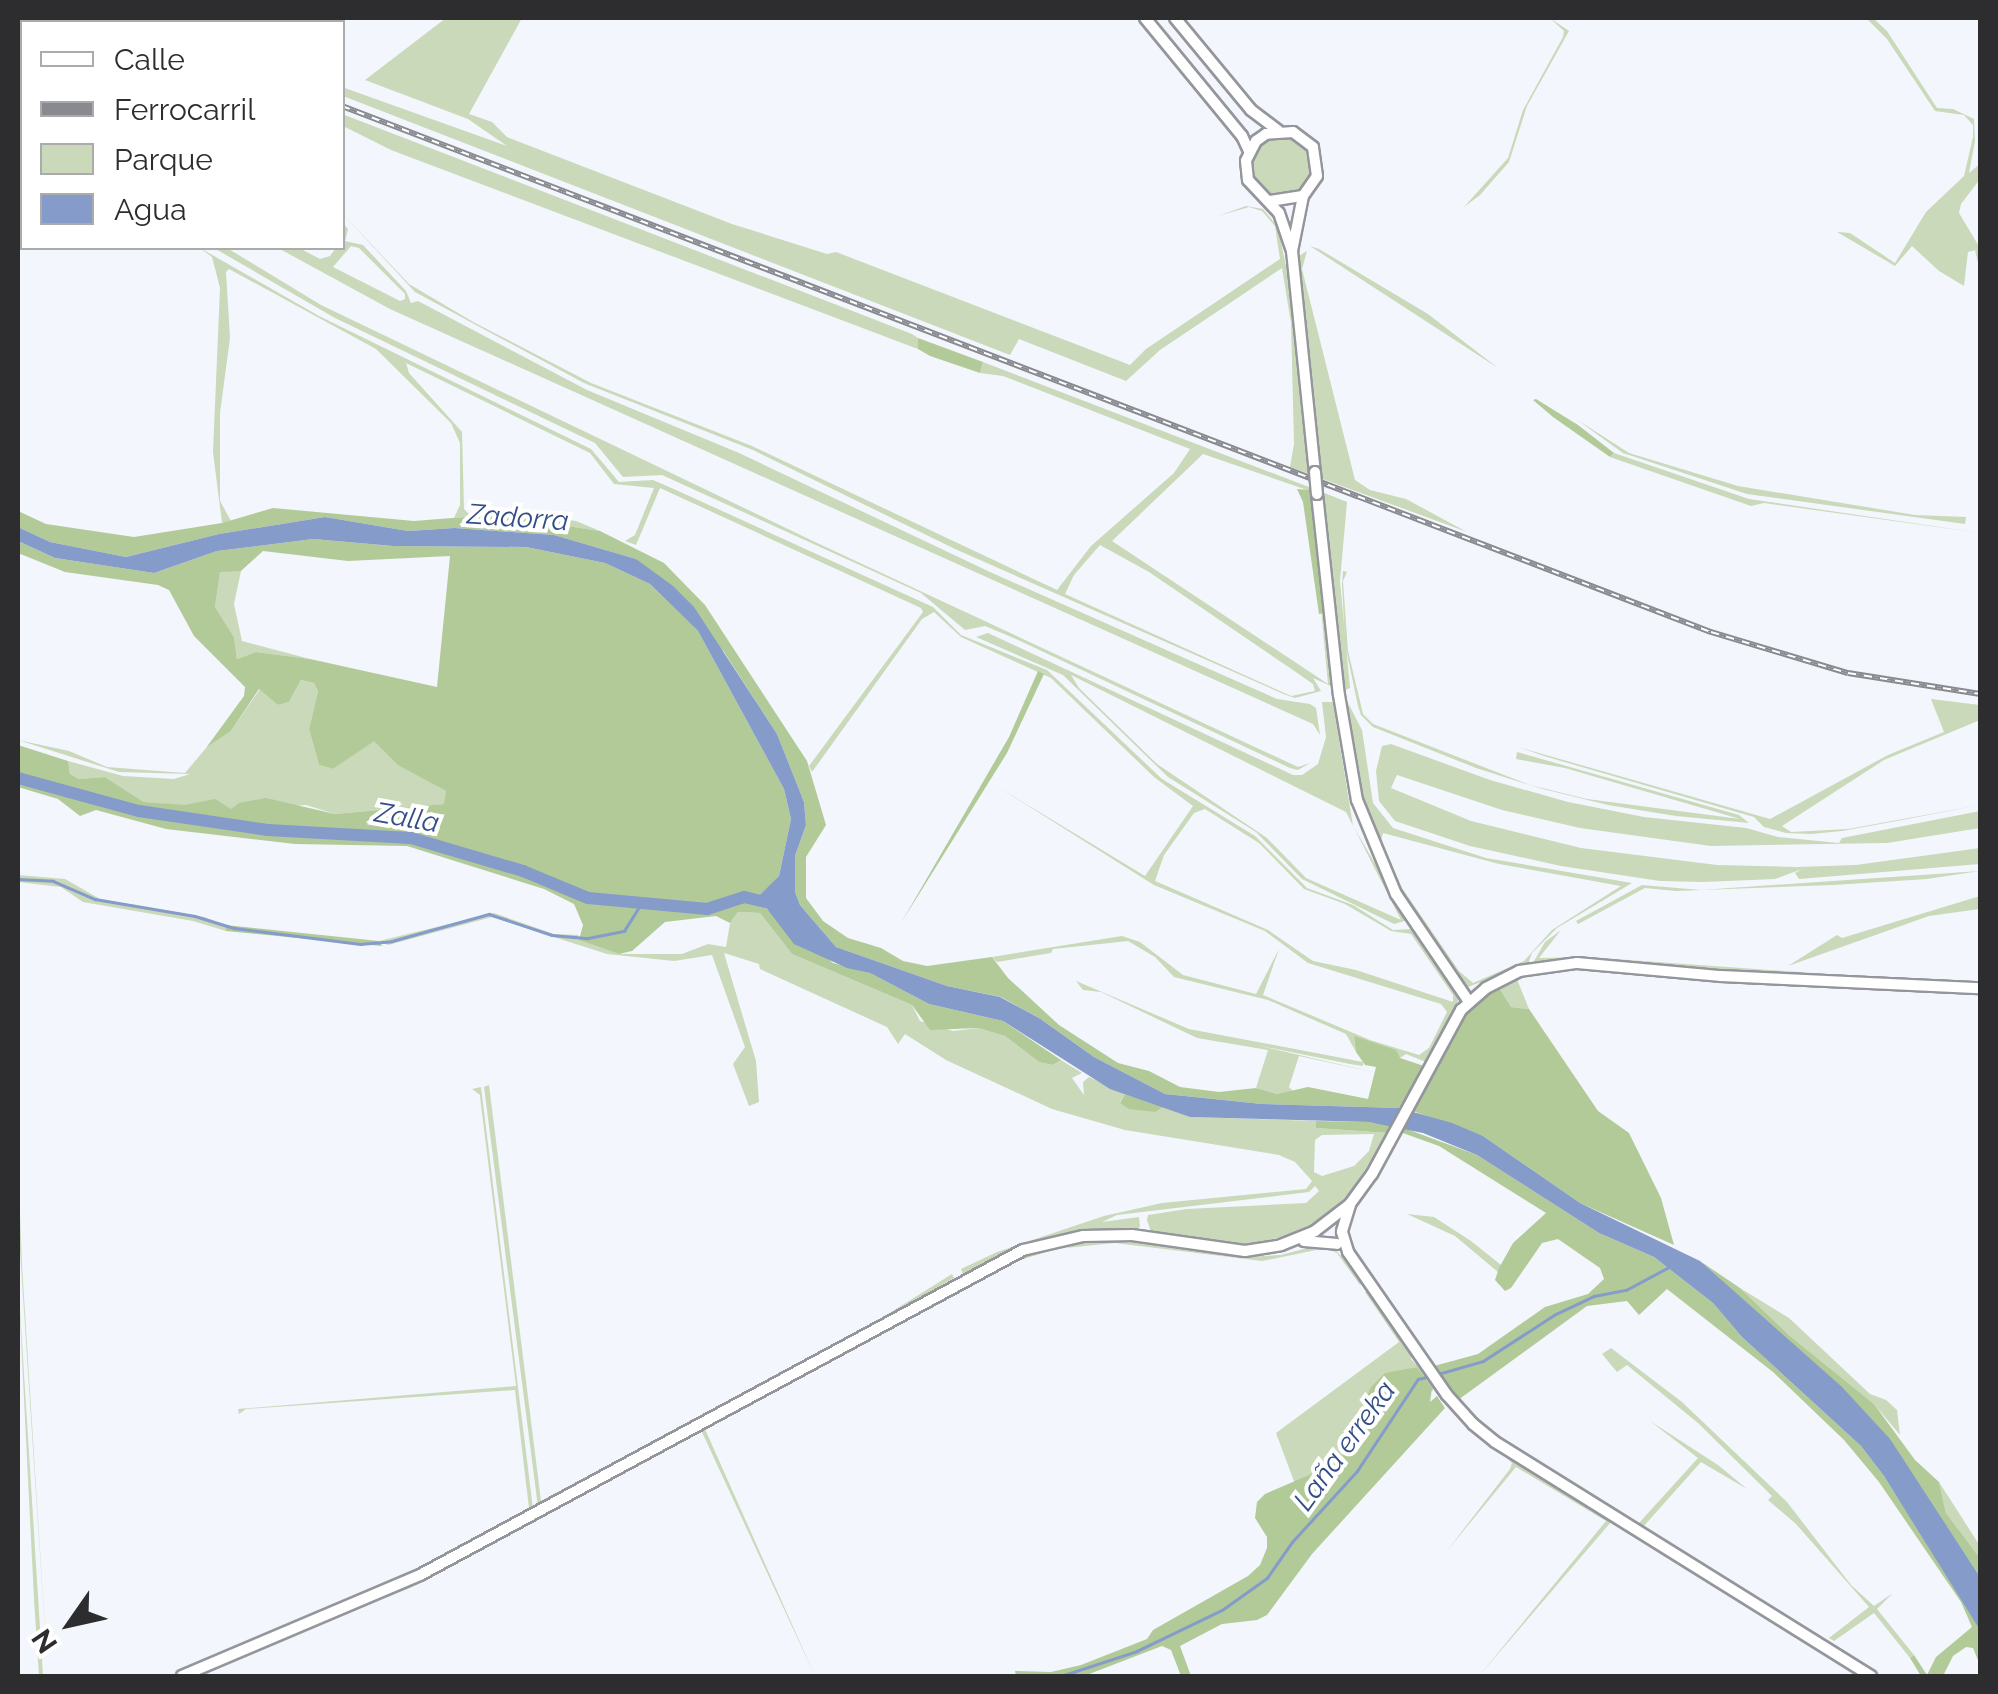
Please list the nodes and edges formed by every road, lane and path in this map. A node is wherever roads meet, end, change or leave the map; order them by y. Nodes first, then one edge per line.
1 (1145, 18) edge
2 (1175, 18) edge
3 (1278, 130) junction
4 (1249, 152) junction
5 (1302, 196) junction
6 (1270, 200) junction
7 (1292, 251) junction
8 (1980, 988) edge
9 (1469, 1002) junction
10 (1350, 1204) junction
11 (1329, 1222) junction
12 (1293, 1242) junction
13 (1340, 1242) junction
14 (182, 1676) edge
15 (1871, 1676) edge

1 - 4 street
2 - 3 street
3 - 4 street
3 - 5 street
4 - 6 street
5 - 6 street
5 - 7 street
6 - 7 street
7 - 9 street, bridge
8 - 9 street
9 - 10 street
10 - 11 street
10 - 13 street
11 - 12 street
11 - 13 street
12 - 13 street
12 - 14 street
13 - 15 street

